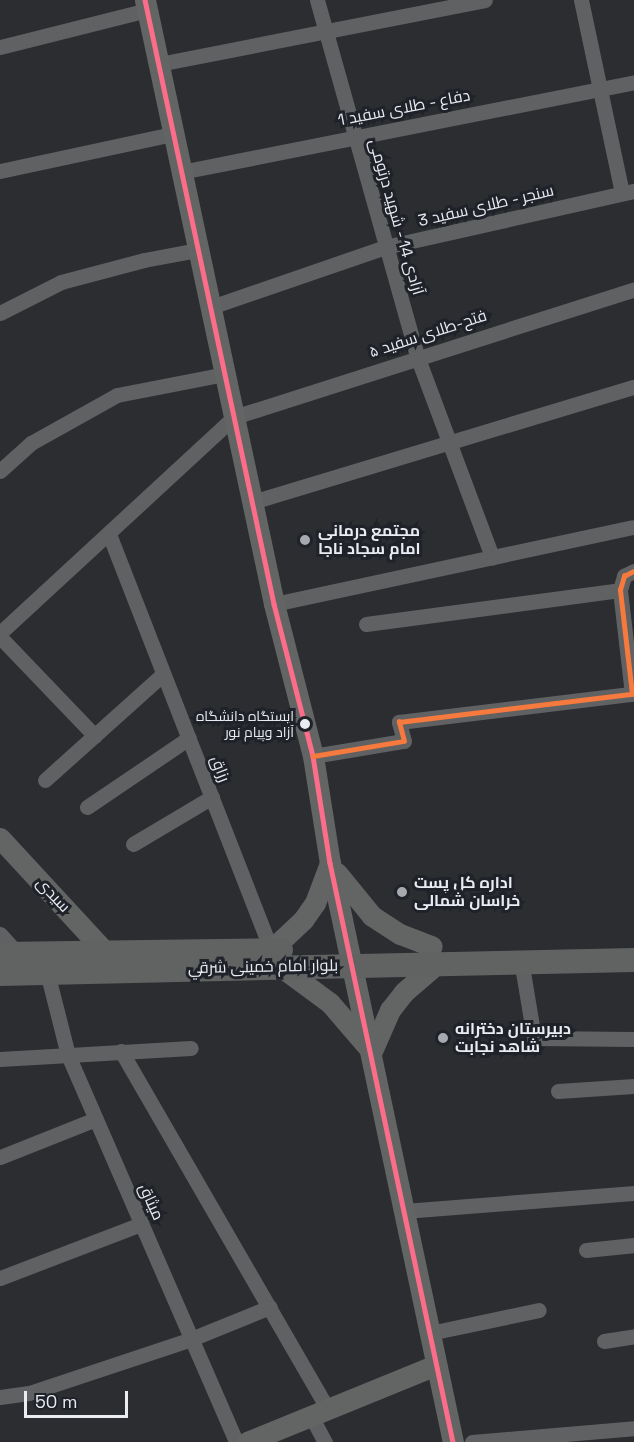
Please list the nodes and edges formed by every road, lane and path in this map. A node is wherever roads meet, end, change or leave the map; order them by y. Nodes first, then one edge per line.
1 (317, 0) edge
2 (485, 0) edge
3 (581, 0) edge
4 (146, 5) edge
5 (326, 30) junction
6 (0, 47) edge
7 (159, 64) junction
8 (634, 82) edge
9 (600, 88) junction
10 (173, 134) junction
11 (354, 136) junction
12 (0, 171) edge
13 (182, 172) junction
14 (628, 192) edge
15 (385, 247) junction
16 (198, 250) junction
17 (634, 288) edge
18 (211, 307) junction
19 (0, 313) edge
20 (417, 356) junction
21 (225, 374) junction
22 (634, 387) edge
23 (234, 417) junction
24 (446, 441) junction
25 (0, 471) edge
26 (252, 502) junction
27 (632, 526) dead end
28 (108, 534) junction
29 (492, 557) junction
30 (634, 571) edge
31 (620, 590) junction
32 (274, 604) junction
33 (366, 624) dead end
34 (0, 635) edge
35 (162, 675) junction
36 (95, 736) junction
37 (189, 738) junction
38 (313, 756) junction
39 (45, 780) dead end
40 (212, 797) junction
41 (87, 807) dead end
42 (0, 838) edge
43 (133, 844) dead end
44 (330, 863) junction
45 (0, 934) edge
46 (634, 946) edge
47 (8, 954) edge
48 (435, 954) junction
49 (351, 956) junction
50 (276, 958) junction
51 (104, 959) junction
52 (521, 960) junction
53 (634, 960) edge
54 (61, 966) junction
55 (0, 974) edge
56 (634, 1039) edge
57 (191, 1048) dead end
58 (121, 1050) junction
59 (372, 1052) junction
60 (68, 1055) junction
61 (0, 1059) edge
62 (634, 1086) edge
63 (558, 1091) dead end
64 (96, 1119) junction
65 (0, 1157) edge
66 (634, 1193) edge
67 (404, 1210) junction
68 (141, 1224) junction
69 (634, 1245) edge
70 (586, 1250) dead end
71 (0, 1278) edge
72 (270, 1307) junction
73 (539, 1310) dead end
74 (430, 1333) junction
75 (634, 1336) edge
76 (191, 1339) junction
77 (604, 1341) dead end
78 (436, 1365) junction
79 (0, 1397) edge
80 (320, 1413) junction
81 (634, 1428) edge
82 (236, 1442) edge
83 (246, 1442) edge
84 (325, 1442) edge
85 (453, 1442) edge
86 (472, 1442) edge

1 - 5 street, آزادی 14 - شهید درتومی
2 - 5 street
3 - 9 street
4 - 6 street
4 - 7 main road
5 - 7 street
5 - 11 street, آزادی 14 - شهید درتومی
7 - 10 main road
8 - 9 street, دفاع - طلای سفید 1
9 - 11 street, دفاع - طلای سفید 1
9 - 14 street
10 - 12 street
10 - 13 main road
11 - 13 street, دفاع - طلای سفید 1
11 - 15 street, آزادی 14 - شهید درتومی
13 - 16 main road
14 - 15 street, سنجر - طلای سفید 3
15 - 18 street, سنجر - طلای سفید 3
15 - 20 street, آزادی 14 - شهید درتومی
16 - 18 main road
16 - 19 street
17 - 20 street, فتح-طلای سفید ۵
18 - 21 main road
20 - 23 street, فتح-طلای سفید ۵
20 - 24 street, آزادی 14 - شهید درتومی
21 - 23 main road
21 - 25 street
22 - 24 street
23 - 26 main road
23 - 28 street
24 - 26 street
24 - 29 street, آزادی 14 - شهید درتومی
26 - 32 main road
27 - 29 street
28 - 34 street
28 - 35 street, رزاق
29 - 32 street
30 - 31 street
31 - 33 street
31 - 38 street
32 - 38 main road
34 - 36 street
35 - 36 street
35 - 37 street, رزاق
36 - 39 street
37 - 40 street, رزاق
37 - 41 street
38 - 44 main road
40 - 43 street
40 - 50 street, رزاق
42 - 51 main road, سیدی
44 - 48 main road
44 - 49 main road
44 - 50 main road
45 - 47 street
46 - 48 main road, بلوار امام خمینی شرقي
47 - 54 main road, بلوار امام خمینی شرقي
48 - 49 main road, بلوار امام خمینی شرقي
48 - 52 main road, بلوار امام خمینی شرقي
48 - 59 main road
49 - 50 main road, بلوار امام خمینی شرقي
49 - 59 main road
50 - 51 main road, بلوار امام خمینی شرقي
50 - 59 main road
51 - 54 main road, بلوار امام خمینی شرقي
52 - 53 main road, بلوار امام خمینی شرقي
52 - 56 street
54 - 55 main road, بلوار امام خمینی شرقي
54 - 60 street, میثاق
57 - 58 street
58 - 60 street
58 - 72 street
59 - 67 main road
60 - 61 street
60 - 64 street, میثاق
62 - 63 street
64 - 65 street
64 - 68 street, میثاق
66 - 67 street
67 - 74 main road
68 - 71 street
68 - 76 street, میثاق
69 - 70 street
72 - 76 street
72 - 80 street
73 - 74 street
74 - 78 main road
75 - 77 street
76 - 79 street
76 - 82 street, میثاق
78 - 80 main road
78 - 85 main road
80 - 83 main road
80 - 84 street
81 - 86 street

